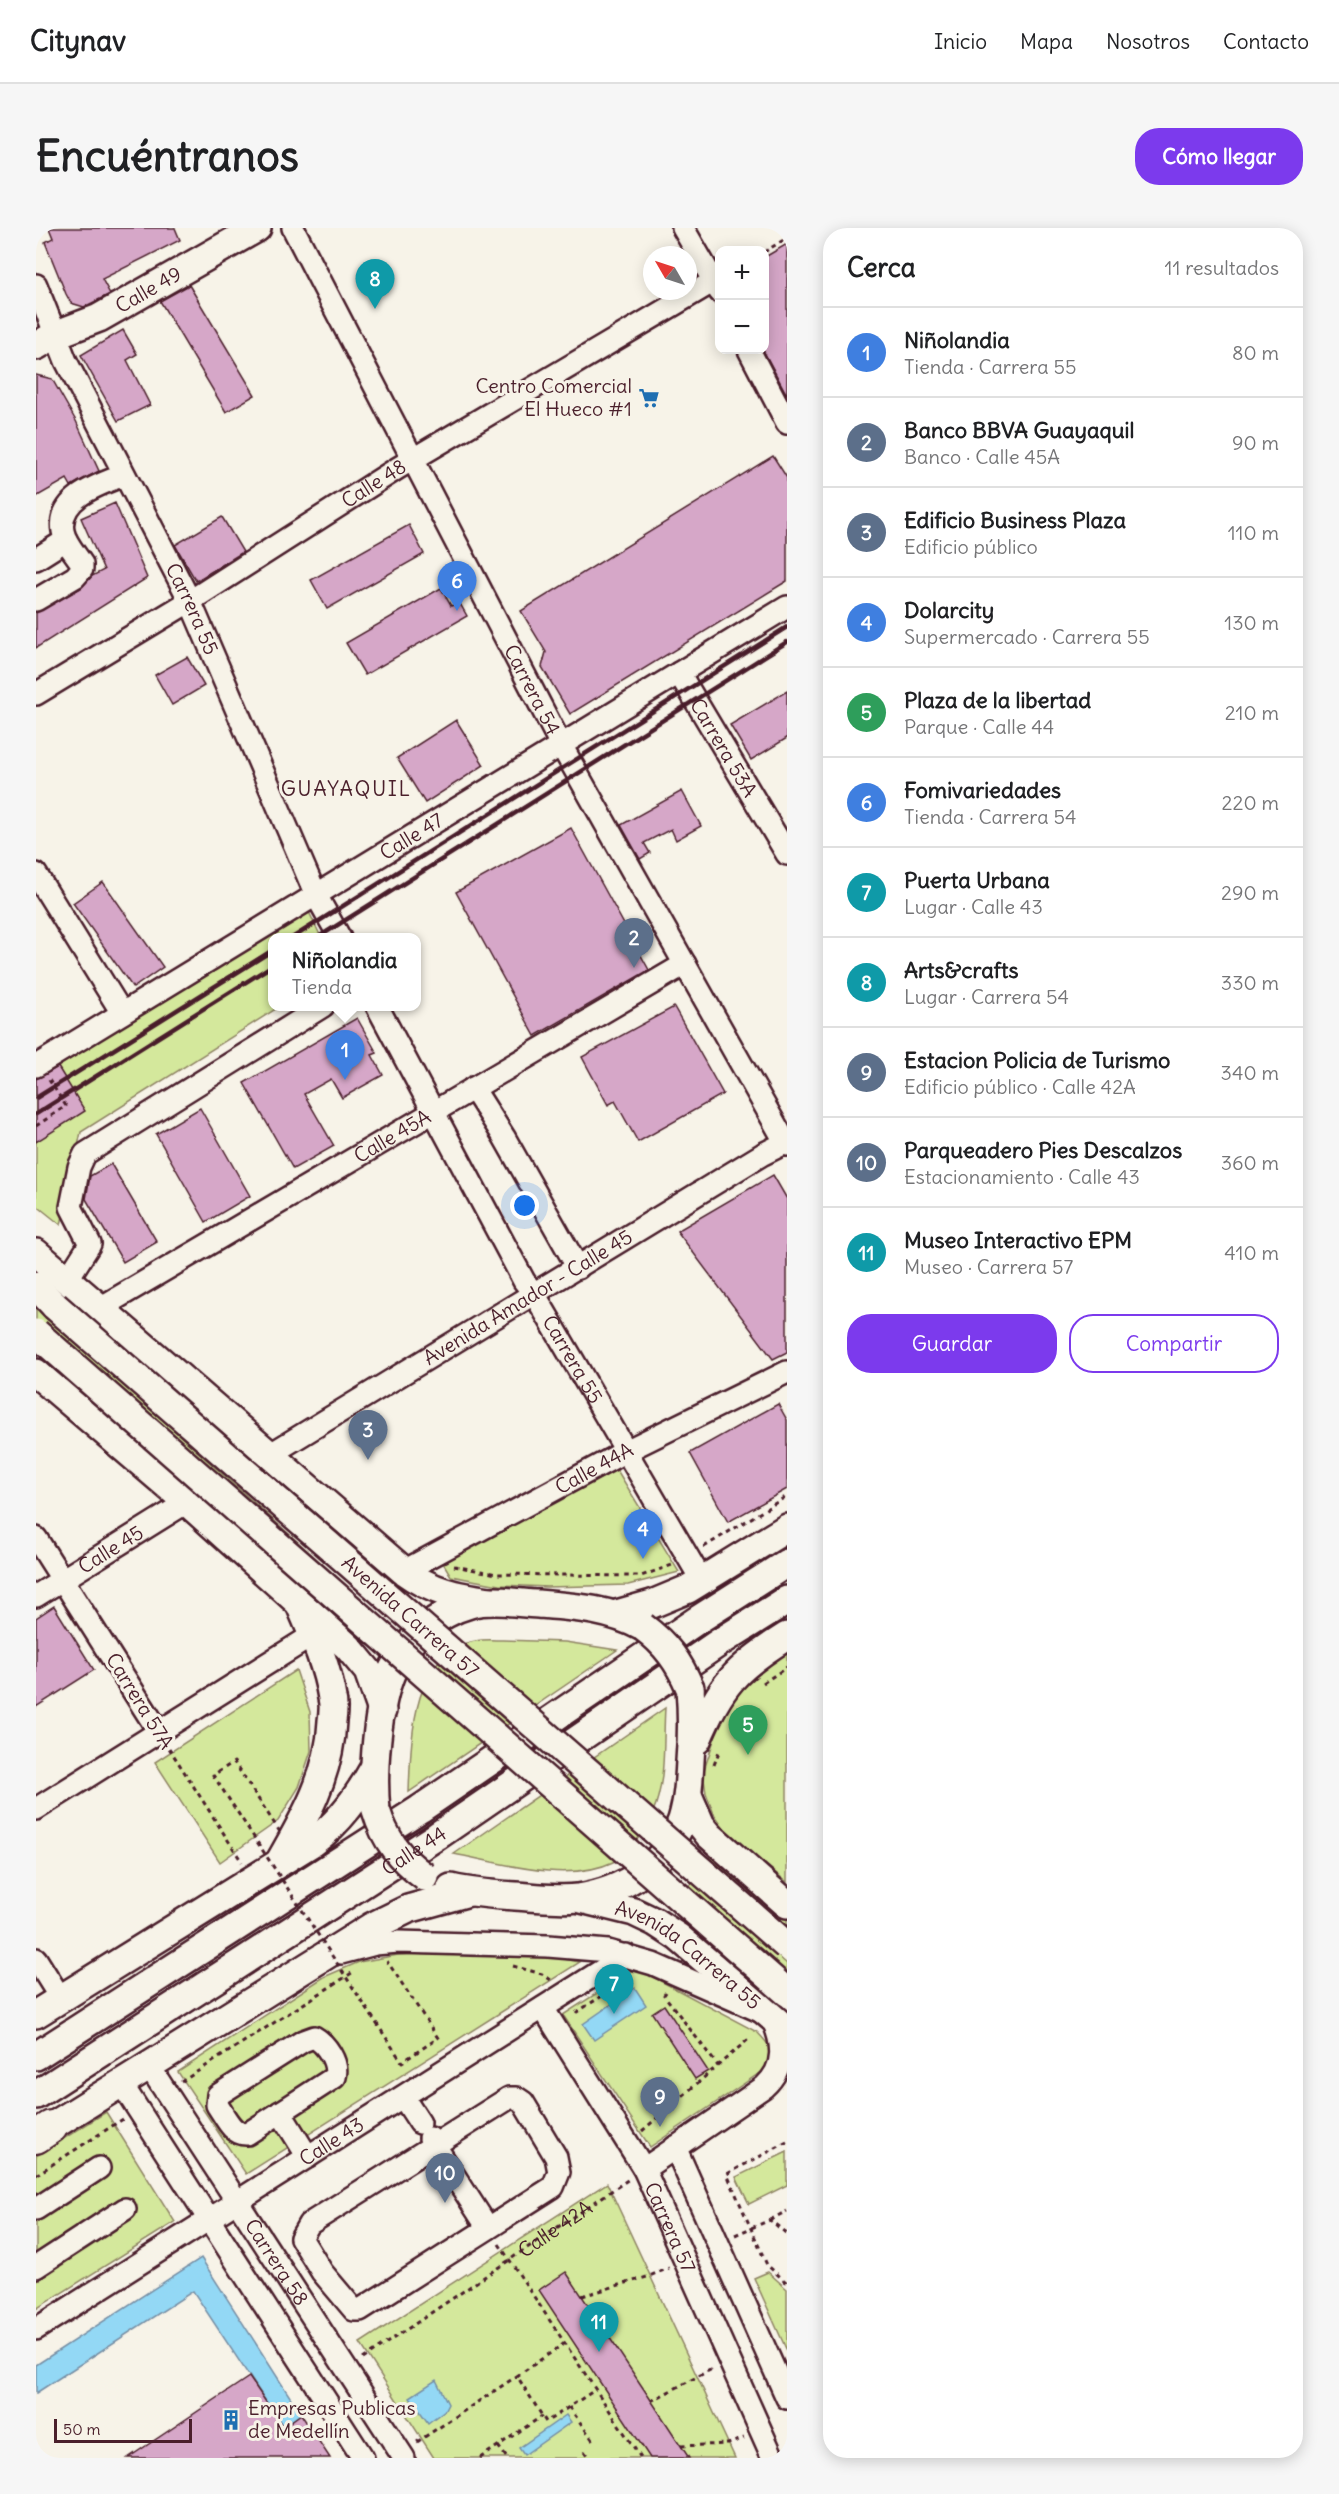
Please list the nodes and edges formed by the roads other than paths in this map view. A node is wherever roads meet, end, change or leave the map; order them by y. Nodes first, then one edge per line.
1 (257, 228) edge
2 (293, 228) edge
3 (683, 228) edge
4 (715, 284) edge
5 (36, 285) edge
6 (715, 288) edge
7 (47, 340) edge
8 (751, 354) edge
9 (786, 421) edge
10 (413, 460) junction
11 (128, 480) junction
12 (66, 540) junction
13 (36, 559) edge
14 (36, 600) edge
15 (190, 601) junction
16 (787, 607) edge
17 (679, 673) junction
18 (36, 694) edge
19 (561, 745) junction
20 (787, 854) edge
21 (36, 874) edge
22 (316, 895) junction
23 (337, 933) edge
24 (685, 964) junction
25 (314, 1011) edge
26 (381, 1011) edge
27 (122, 1013) junction
28 (42, 1073) edge
29 (473, 1088) junction
30 (435, 1111) junction
31 (787, 1144) edge
32 (36, 1253) edge
33 (578, 1268) junction
34 (67, 1280) junction
35 (36, 1286) edge
36 (535, 1295) junction
37 (45, 1298) edge
38 (100, 1308) junction
39 (36, 1333) edge
40 (787, 1372) edge
41 (36, 1373) edge
42 (626, 1451) junction
43 (269, 1455) junction
44 (188, 1502) junction
45 (787, 1528) edge
46 (36, 1538) edge
47 (787, 1563) edge
48 (404, 1571) junction
49 (62, 1580) junction
50 (702, 1581) junction
51 (36, 1596) edge
52 (787, 1600) edge
53 (298, 1601) junction
54 (490, 1601) junction
55 (617, 1614) junction
56 (313, 1635) junction
57 (787, 1636) edge
58 (382, 1711) junction
59 (159, 1732) junction
60 (701, 1762) junction
61 (374, 1767) junction
62 (688, 1795) junction
63 (36, 1809) edge
64 (279, 1864) junction
65 (469, 1892) junction
66 (577, 1898) junction
67 (787, 1904) edge
68 (787, 1946) edge
69 (626, 1955) junction
70 (36, 1959) edge
71 (305, 1968) junction
72 (787, 1992) edge
73 (61, 1999) junction
74 (543, 2008) junction
75 (36, 2014) edge
76 (782, 2042) edge
77 (36, 2056) edge
78 (149, 2066) junction
79 (122, 2083) junction
80 (764, 2086) junction
81 (787, 2088) edge
82 (36, 2094) edge
83 (403, 2097) junction
84 (280, 2112) junction
85 (41, 2133) edge
86 (428, 2135) junction
87 (675, 2147) junction
88 (308, 2157) junction
89 (99, 2168) dead end
90 (644, 2169) junction
91 (237, 2202) junction
92 (36, 2209) edge
93 (125, 2209) dead end
94 (209, 2219) junction
95 (488, 2228) junction
96 (36, 2267) edge
97 (36, 2329) edge
98 (787, 2398) edge
99 (363, 2458) edge
100 (404, 2458) edge
101 (773, 2458) edge

1 - 7 main road, Calle 49
2 - 10 street, Carrera 54
3 - 4 street
5 - 7 street, Carrera 55
6 - 10 street, Calle 48
7 - 11 street, Carrera 55
8 - 9 street
10 - 15 street, Calle 48
10 - 19 street, Carrera 54
11 - 12 street
11 - 15 street, Carrera 55
12 - 13 street
12 - 14 street
15 - 18 street, Calle 48
15 - 22 street, Carrera 55
16 - 17 street, Calle 47
17 - 19 street, Calle 47
17 - 20 street, Carrera 53A
19 - 22 street, Calle 47
19 - 24 street, Carrera 54
21 - 27 street
22 - 23 street, Carrera 55
22 - 27 street, Calle 47
24 - 29 street, Calle 45A
24 - 31 street, Carrera 54
25 - 34 street
26 - 30 street, Carrera 55
27 - 28 street, Calle 47
29 - 30 street, Calle 45A
29 - 33 street
30 - 36 street, Carrera 55
30 - 38 street, Calle 45A
31 - 33 street, Avenida Amador - Calle 45
32 - 34 main road, Avenida Carrera 57
33 - 36 street, Avenida Amador - Calle 45
34 - 38 main road, Avenida Carrera 57
35 - 37 main road, Avenida Carrera 57
36 - 42 street, Carrera 55
36 - 43 street, Avenida Amador - Calle 45
37 - 68 main road, Avenida Carrera 57, bridge
38 - 43 main road, Avenida Carrera 57
39 - 72 main road, Avenida Carrera 57, bridge
40 - 42 street, Calle 44A
41 - 44 main road
42 - 48 street, Calle 44A
42 - 50 street, Carrera 55
43 - 48 main road, Avenida Carrera 57
44 - 49 street, Calle 45
44 - 53 main road
45 - 50 main road
46 - 49 street, Carrera 57A
47 - 77 main road, Calle 44
48 - 54 main road, Avenida Carrera 57
49 - 51 street, Calle 45
49 - 59 street, Carrera 57A
50 - 55 main road
52 - 82 main road, Calle 44
53 - 56 main road
53 - 58 main road
54 - 55 main road
54 - 58 main road
55 - 60 main road, bridge
56 - 59 street
56 - 64 main road
57 - 60 main road
58 - 61 main road
59 - 63 street
60 - 62 main road
61 - 64 main road
61 - 65 main road, bridge
62 - 66 main road
62 - 67 main road
64 - 73 main road
65 - 66 main road
65 - 71 main road
66 - 76 main road, Avenida Carrera 55
69 - 71 street
69 - 74 street, Calle 43
69 - 76 street
70 - 73 street
71 - 78 main road
73 - 75 main road
74 - 83 street, Calle 43
74 - 90 street, Carrera 57
76 - 80 street
78 - 79 main road
78 - 91 street, Carrera 58
79 - 85 main road
79 - 94 street, Carrera 58
80 - 81 street
80 - 87 street
83 - 86 street
83 - 88 street, Calle 43
84 - 84 street
84 - 88 street
86 - 95 street
86 - 95 street
86 - 95 street
87 - 90 street
87 - 98 street, Carrera 57
88 - 91 street, Calle 43
89 - 92 street
90 - 101 street, Carrera 57
91 - 94 street, Calle 43
91 - 100 street, Carrera 58
93 - 96 street
94 - 97 street, Calle 43
94 - 99 street, Carrera 58

